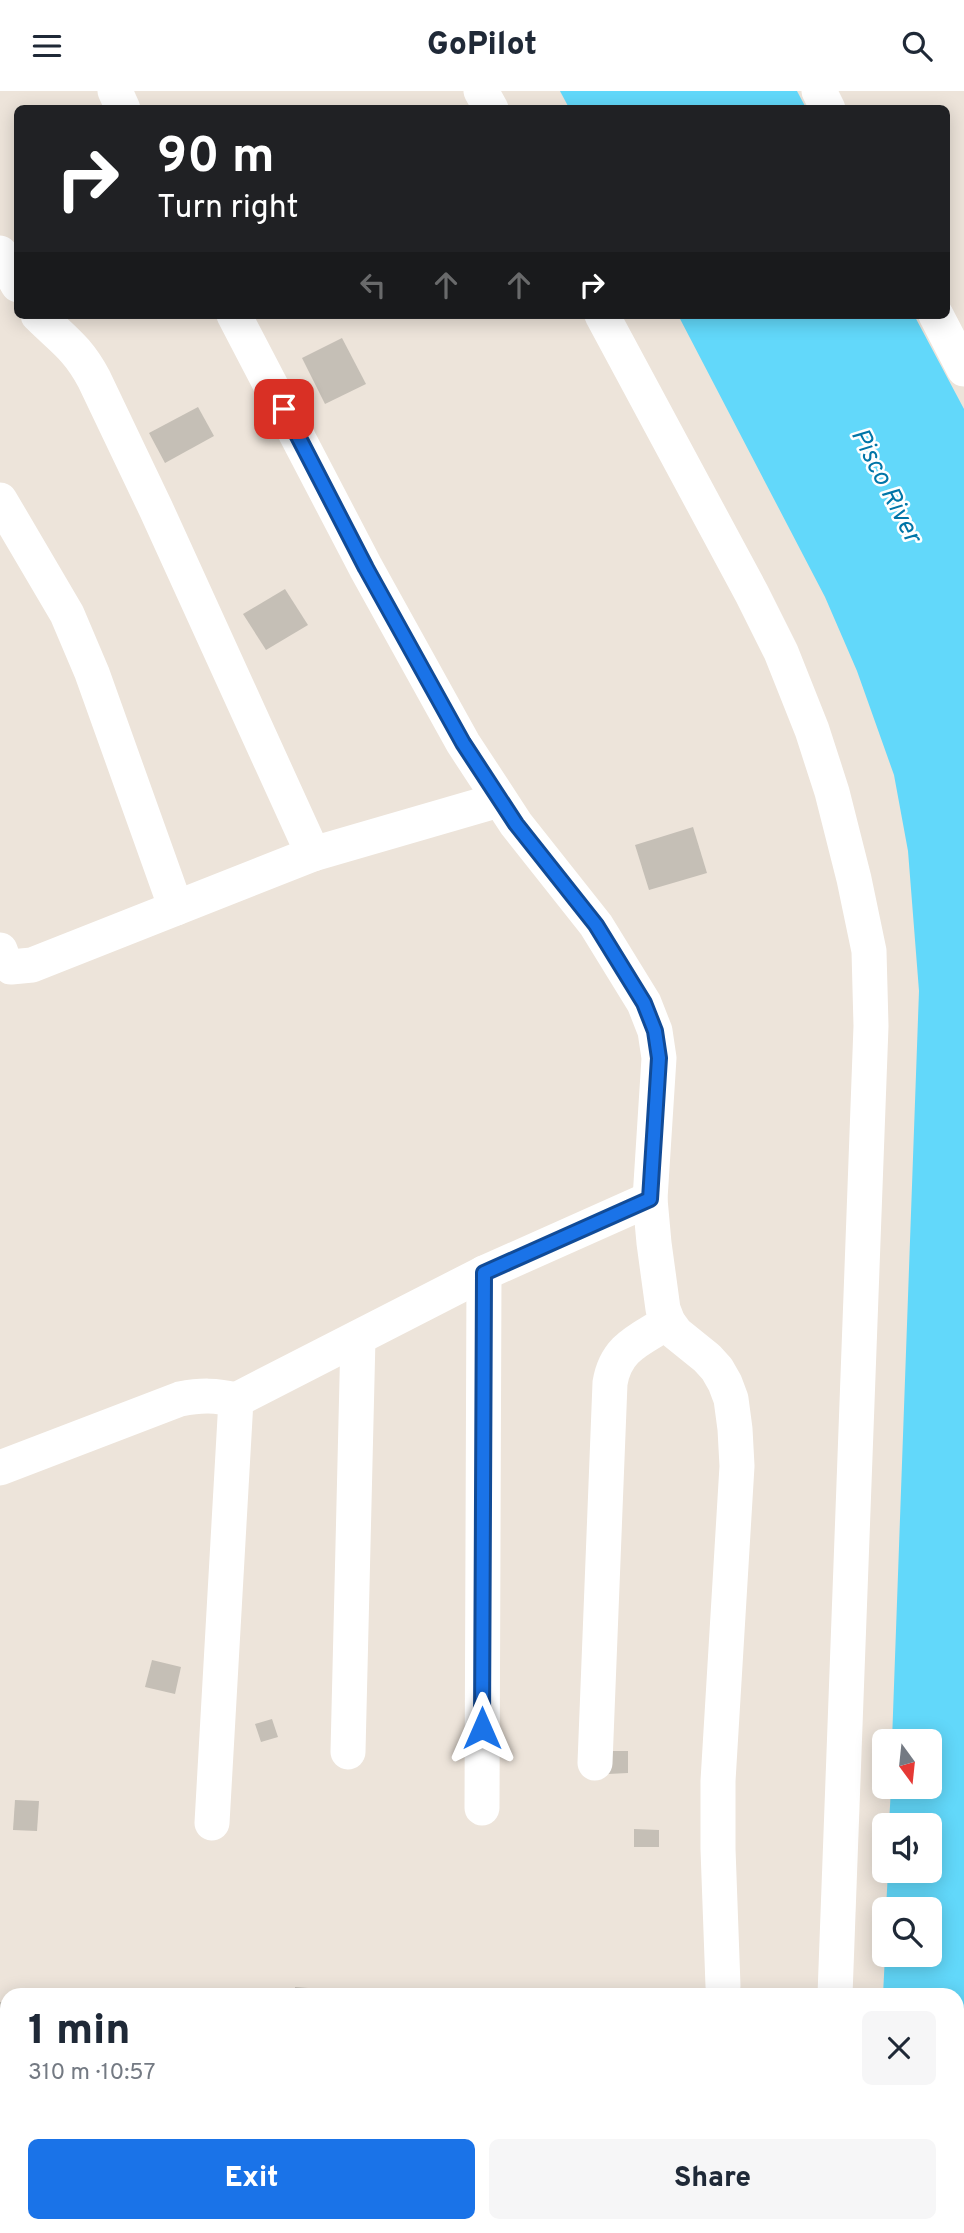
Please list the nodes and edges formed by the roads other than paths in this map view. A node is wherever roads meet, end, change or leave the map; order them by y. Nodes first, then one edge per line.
1 (0, 253) edge
2 (14, 278) edge
3 (42, 319) edge
4 (236, 319) edge
5 (604, 319) edge
6 (938, 319) edge
7 (964, 369) edge
8 (0, 500) edge
9 (499, 800) junction
10 (313, 854) junction
11 (176, 908) junction
12 (0, 950) edge
13 (650, 1199) junction
14 (484, 1273) junction
15 (668, 1322) junction
16 (358, 1338) junction
17 (236, 1400) junction
18 (0, 1468) edge
19 (348, 1752) dead end
20 (595, 1763) dead end
21 (482, 1808) dead end
22 (212, 1823) dead end
23 (723, 1986) dead end
24 (835, 1988) edge

1 - 2 street
3 - 10 street
4 - 9 street
5 - 24 street
6 - 7 street
8 - 11 street
9 - 10 street
9 - 13 street
10 - 11 street
11 - 12 street
13 - 14 street
13 - 15 street
14 - 16 street
14 - 21 street
15 - 20 street
15 - 23 street
16 - 17 street
16 - 19 street
17 - 18 street
17 - 22 street

